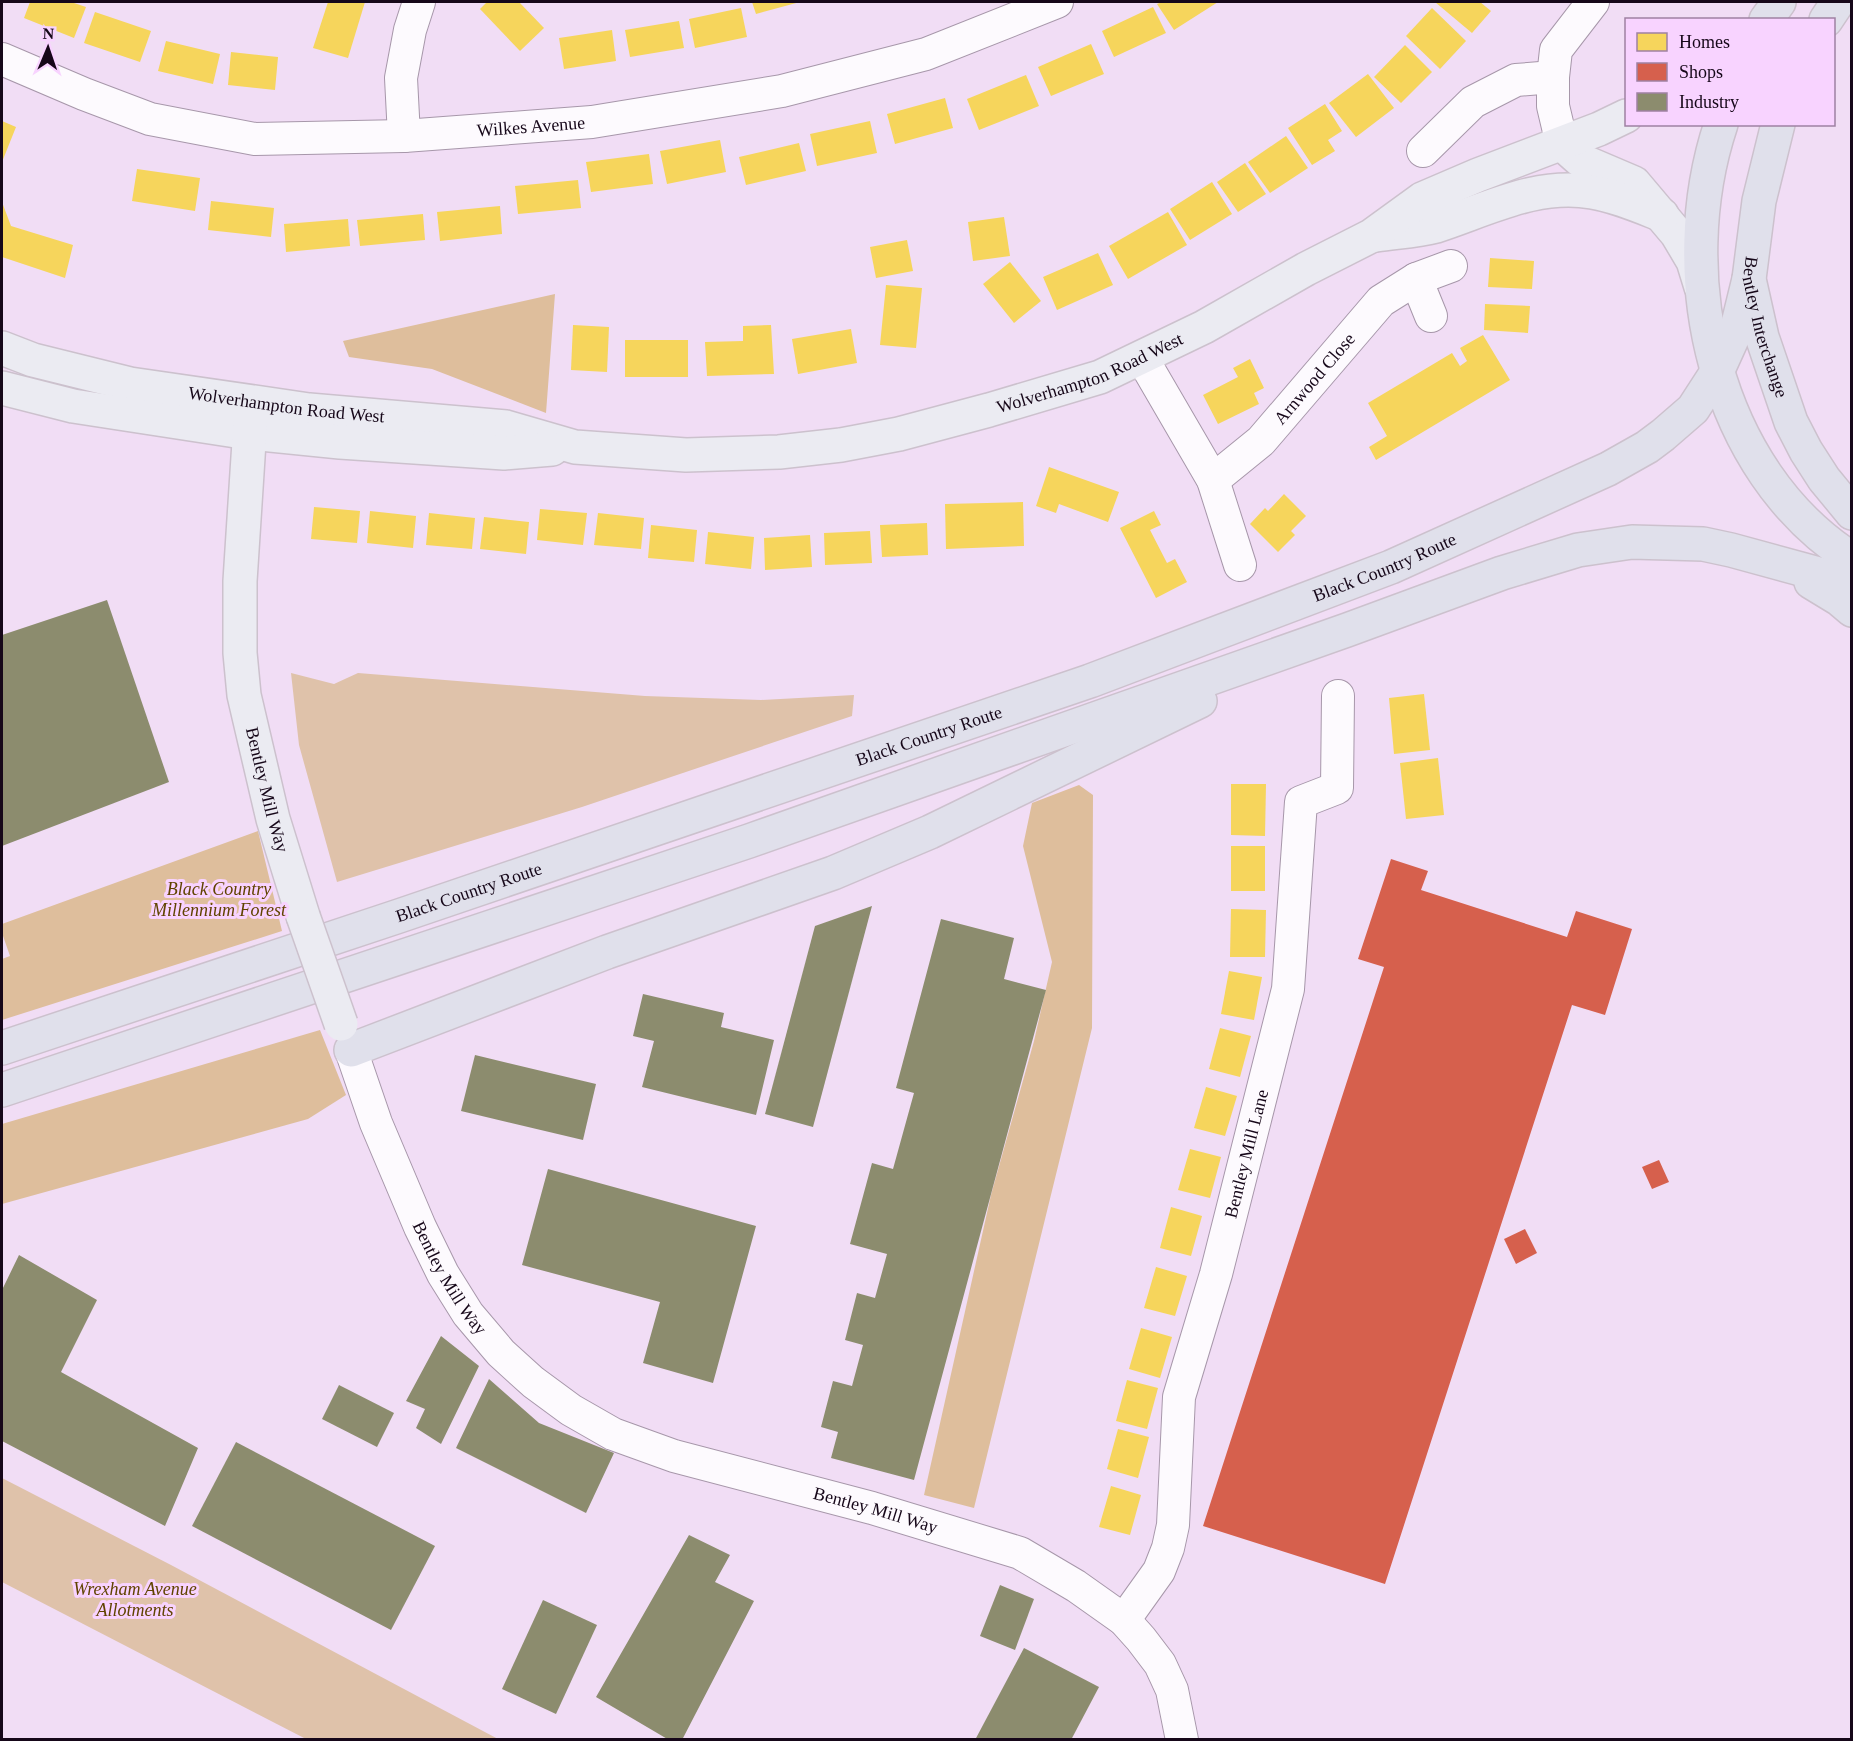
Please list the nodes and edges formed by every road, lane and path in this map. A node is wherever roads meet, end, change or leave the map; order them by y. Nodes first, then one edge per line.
1 (419, 2) edge
2 (1057, 2) edge
3 (1593, 2) edge
4 (1779, 2) edge
5 (1799, 2) edge
6 (1838, 2) edge
7 (1768, 18) edge
8 (1776, 18) edge
9 (1827, 18) edge
10 (2, 59) edge
11 (1553, 77) junction
12 (1625, 116) edge
13 (1720, 126) edge
14 (1778, 126) edge
15 (404, 136) junction
16 (1562, 144) junction
17 (1422, 151) dead end
18 (1662, 215) junction
19 (1371, 236) junction
20 (1451, 266) dead end
21 (1416, 279) junction
22 (1749, 279) junction
23 (1702, 291) junction
24 (1431, 316) dead end
25 (2, 348) edge
26 (1142, 358) junction
27 (1717, 372) junction
28 (2, 388) edge
29 (250, 417) junction
30 (1212, 480) junction
31 (1851, 513) edge
32 (1760, 558) junction
33 (1851, 559) edge
34 (1240, 565) dead end
35 (1851, 583) edge
36 (1851, 610) edge
37 (1347, 630) junction
38 (1338, 696) dead end
39 (346, 1037) junction
40 (2, 1047) edge
41 (2, 1090) edge
42 (1124, 1620) junction
43 (1182, 1740) edge

1 - 15 street
2 - 15 street, Wilkes Avenue
3 - 11 street
4 - 7 highway
5 - 8 main road
6 - 9 highway
10 - 15 street, Wilkes Avenue
11 - 16 street
11 - 17 street
12 - 16 main road, Wolverhampton Road West
13 - 23 highway
14 - 22 highway, Bentley Interchange
16 - 18 main road
16 - 19 main road, Wolverhampton Road West
18 - 19 main road
18 - 23 main road
19 - 26 main road, Wolverhampton Road West
20 - 21 street, Arnwood Close
21 - 24 street
21 - 30 street, Arnwood Close
22 - 27 highway, Black Country Route
22 - 31 highway, Bentley Interchange
23 - 27 highway
25 - 29 main road, Wolverhampton Road West
26 - 29 main road, Wolverhampton Road West
26 - 30 street
27 - 33 highway
27 - 40 highway, Black Country Route
28 - 29 main road, Wolverhampton Road West
29 - 39 main road, Bentley Mill Way, bridge
30 - 34 street
32 - 35 highway
32 - 36 highway
32 - 37 highway
37 - 39 highway
37 - 41 highway
38 - 42 street, Bentley Mill Lane
39 - 42 street, Bentley Mill Way
42 - 43 street, Bentley Mill Way

